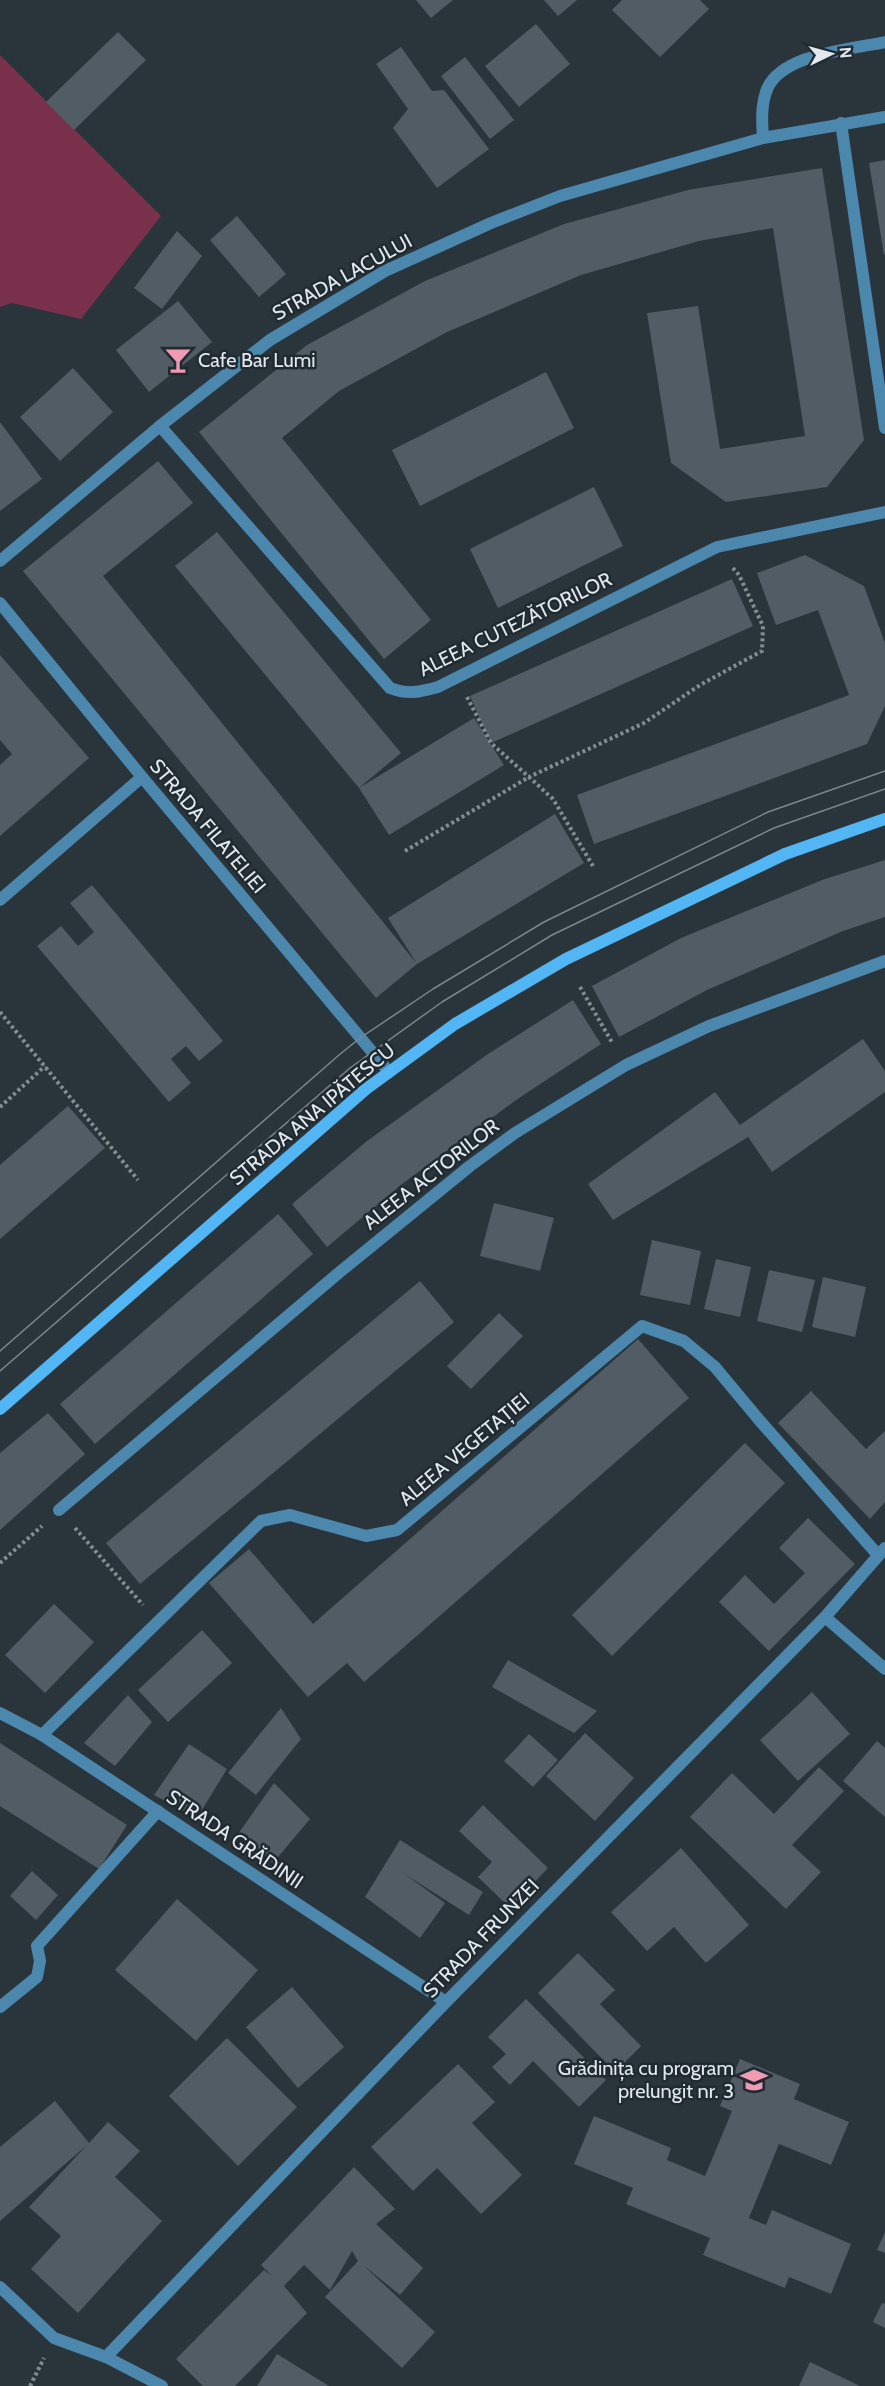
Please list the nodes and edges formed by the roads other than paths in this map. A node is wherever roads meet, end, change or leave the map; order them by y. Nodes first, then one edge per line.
1 (885, 42) edge
2 (885, 117) edge
3 (841, 123) junction
4 (763, 138) junction
5 (160, 426) junction
6 (885, 428) edge
7 (885, 512) edge
8 (0, 561) edge
9 (0, 603) edge
10 (142, 777) junction
11 (885, 819) edge
12 (0, 900) edge
13 (885, 961) edge
14 (389, 1072) junction
15 (0, 1408) edge
16 (59, 1510) road end
17 (881, 1552) edge
18 (825, 1617) junction
19 (885, 1669) edge
20 (0, 1713) edge
21 (42, 1735) junction
22 (158, 1811) junction
23 (446, 2002) junction
24 (0, 2007) edge
25 (0, 2287) edge
26 (106, 2357) junction
27 (162, 2386) edge

1 - 4 street
2 - 3 street, STRADA LACULUI
3 - 4 street, STRADA LACULUI
3 - 6 street
4 - 5 street, STRADA LACULUI
5 - 7 street, ALEEA CUTEZĂTORILOR
5 - 8 street, STRADA LACULUI
9 - 10 street, STRADA FILATELIEI
10 - 12 street
10 - 14 street, STRADA FILATELIEI
11 - 14 street, STRADA ANA IPĂTESCU
13 - 16 street, ALEEA ACTORILOR
14 - 15 street, STRADA ANA IPĂTESCU
17 - 18 street, STRADA FRUNZEI
17 - 21 street, ALEEA VEGETAȚIEI
18 - 19 street
18 - 23 street, STRADA FRUNZEI
20 - 21 street, STRADA GRĂDINII
21 - 22 street, STRADA GRĂDINII
22 - 23 street, STRADA GRĂDINII
22 - 24 street
23 - 26 street, STRADA FRUNZEI
25 - 26 street
26 - 27 street

